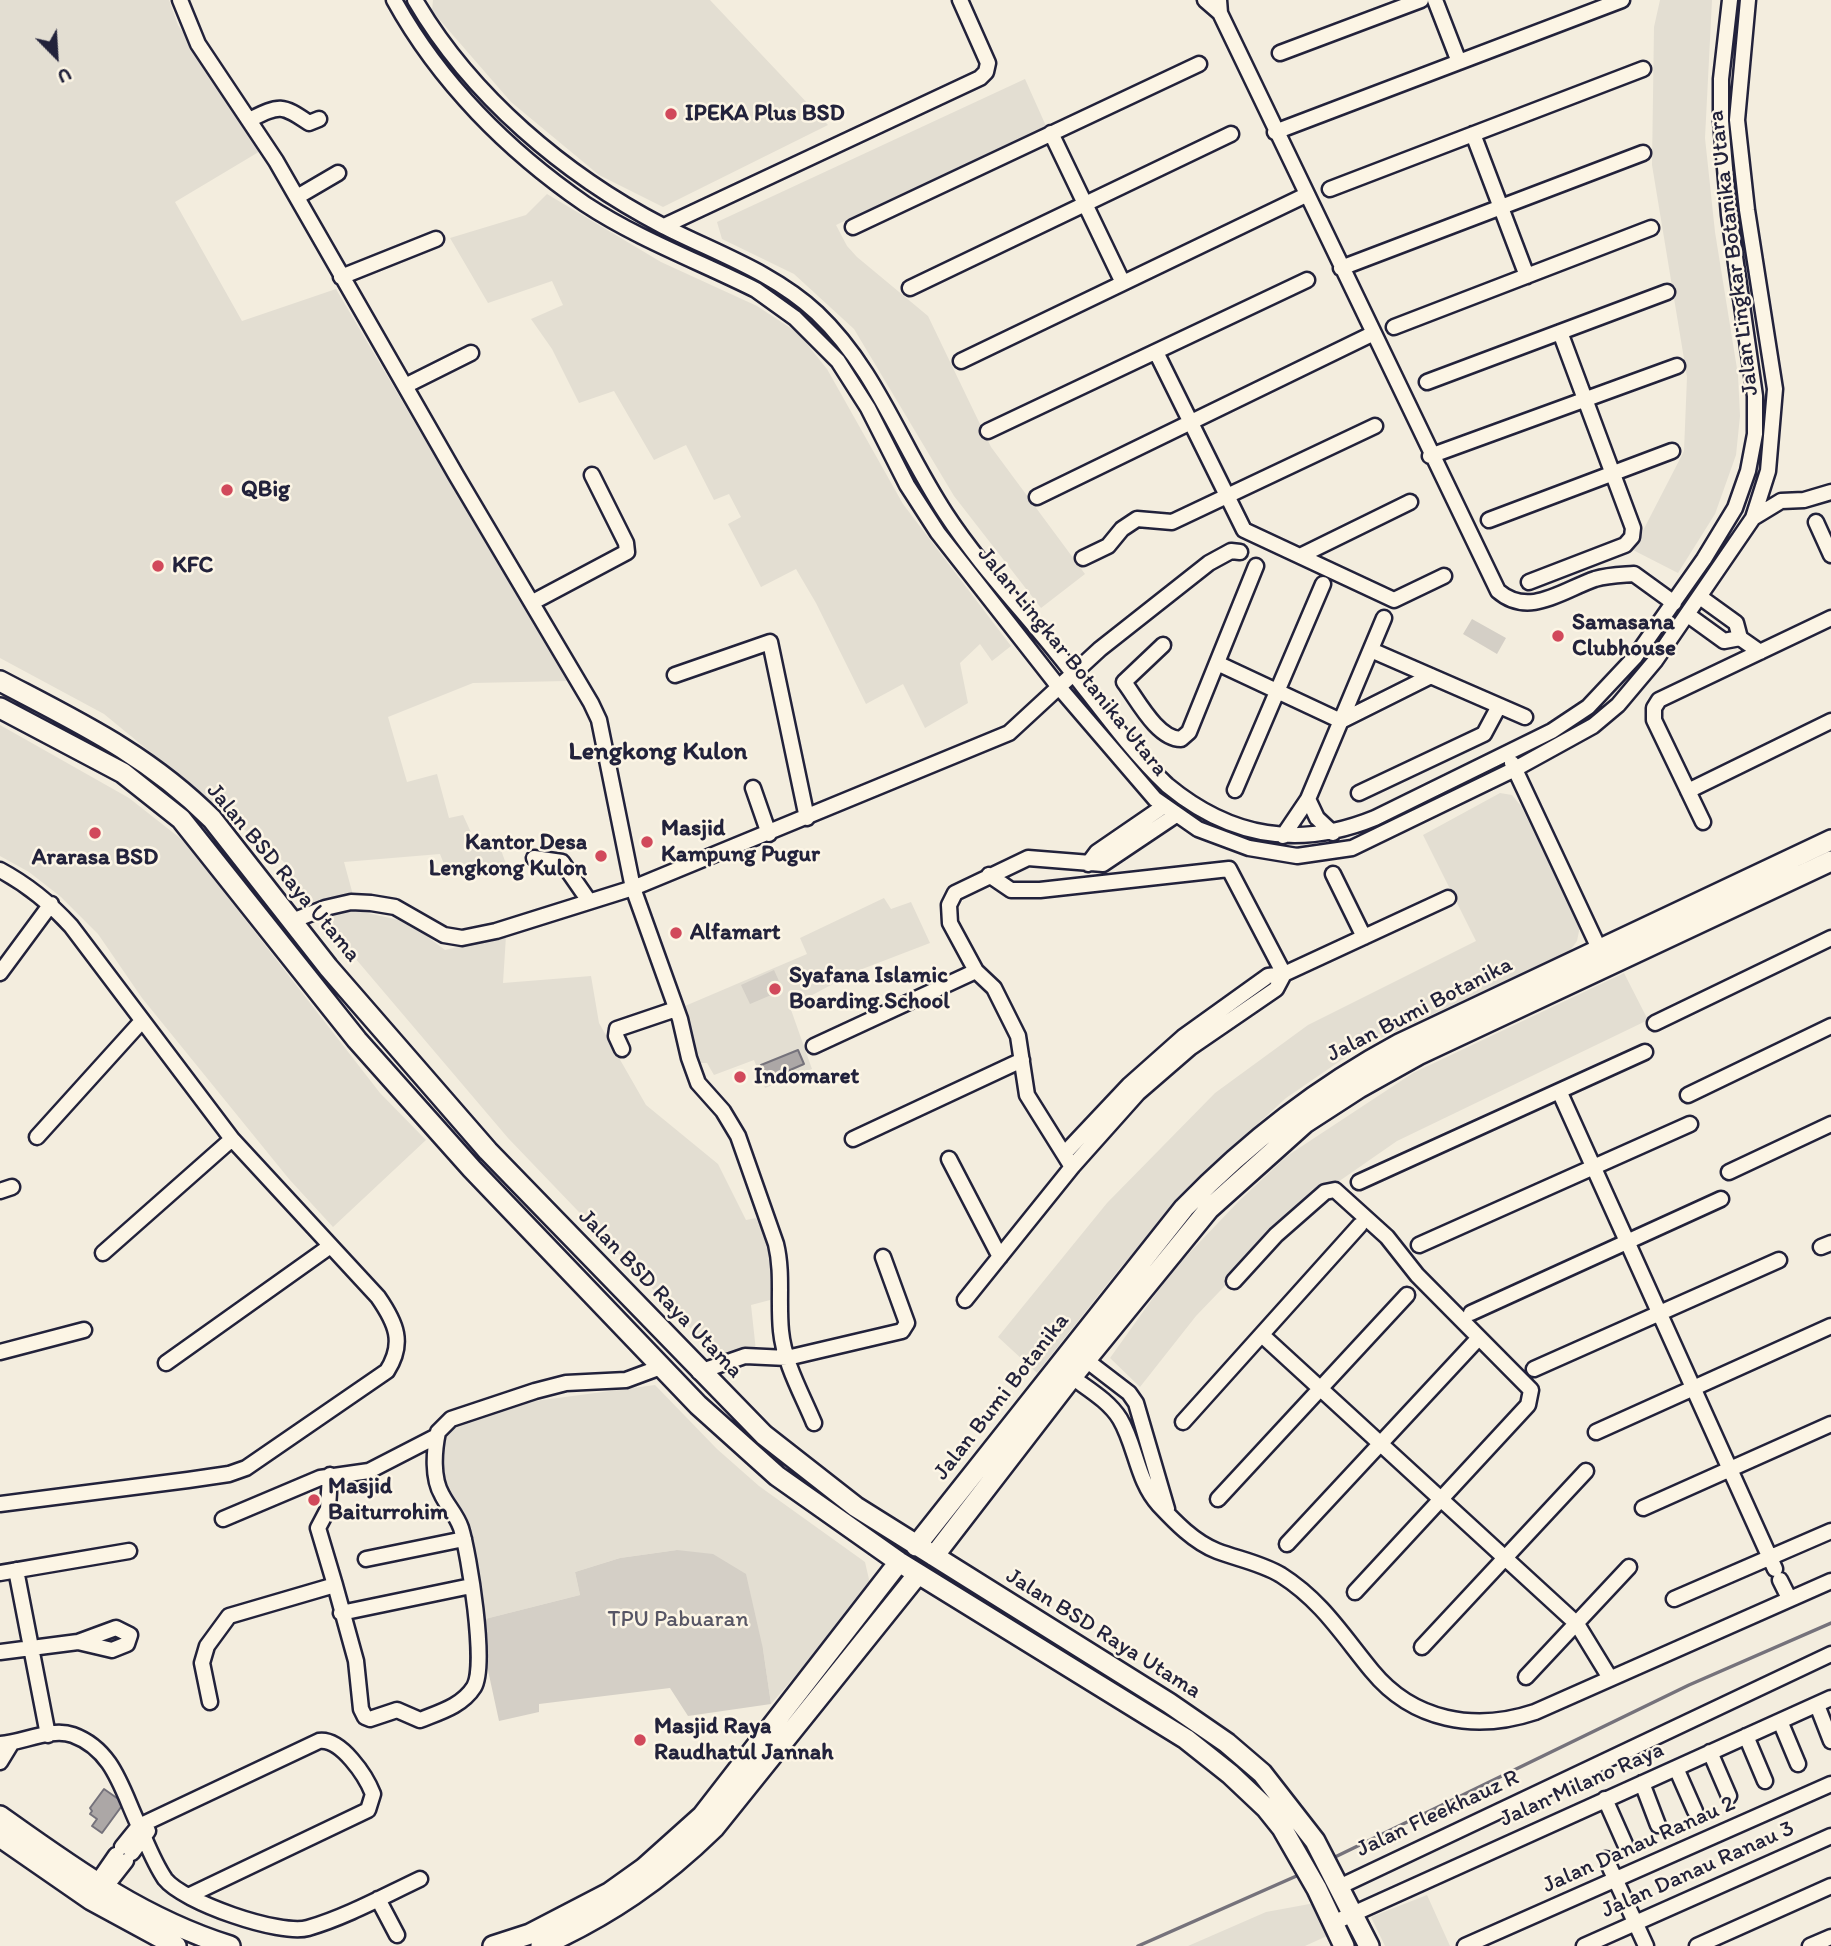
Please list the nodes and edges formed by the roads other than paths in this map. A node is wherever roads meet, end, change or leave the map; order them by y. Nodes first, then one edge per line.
1 (180, 0) edge
2 (394, 0) edge
3 (415, 0) edge
4 (961, 0) edge
5 (1205, 0) edge
6 (1421, 0) edge
7 (1435, 0) edge
8 (1622, 0) edge
9 (1730, 0) edge
10 (1748, 0) edge
11 (1220, 6) edge
12 (1280, 53) dead end
13 (1459, 62) junction
14 (1199, 64) dead end
15 (1643, 69) dead end
16 (319, 119) dead end
17 (249, 120) junction
18 (1275, 132) junction
19 (1052, 133) junction
20 (1231, 134) dead end
21 (1473, 134) junction
22 (1643, 153) dead end
23 (338, 173) dead end
24 (1744, 181) junction
25 (1726, 183) junction
26 (1330, 189) dead end
27 (1306, 195) junction
28 (297, 197) junction
29 (1086, 204) junction
30 (1501, 207) junction
31 (664, 226) junction
32 (853, 226) dead end
33 (1651, 228) dead end
34 (436, 239) dead end
35 (1341, 268) junction
36 (1527, 276) junction
37 (341, 277) junction
38 (1307, 280) dead end
39 (1124, 283) junction
40 (910, 288) dead end
41 (1667, 292) dead end
42 (1394, 327) dead end
43 (1560, 332) junction
44 (1372, 334) junction
45 (1156, 352) junction
46 (471, 353) dead end
47 (961, 360) dead end
48 (1678, 366) dead end
49 (1427, 382) dead end
50 (405, 386) junction
51 (1585, 401) junction
52 (1190, 422) junction
53 (1375, 426) dead end
54 (988, 432) dead end
55 (1672, 451) dead end
56 (1430, 456) junction
57 (1768, 471) junction
58 (1612, 473) junction
59 (592, 475) dead end
60 (924, 477) junction
61 (907, 485) junction
62 (1831, 492) edge
63 (1037, 497) dead end
64 (1225, 497) junction
65 (1781, 500) junction
66 (1410, 502) dead end
67 (1753, 518) junction
68 (1489, 520) dead end
69 (1816, 522) dead end
70 (1241, 552) dead end
71 (1831, 555) edge
72 (1300, 556) junction
73 (1083, 558) dead end
74 (1256, 566) dead end
75 (1444, 576) dead end
76 (1529, 582) dead end
77 (1323, 584) dead end
78 (1700, 597) junction
79 (533, 602) junction
80 (1671, 606) junction
81 (1688, 615) junction
82 (1384, 618) dead end
83 (1831, 618) edge
84 (1740, 638) junction
85 (1163, 645) dead end
86 (1371, 650) junction
87 (1760, 652) junction
88 (1217, 663) junction
89 (1073, 673) junction
90 (676, 675) dead end
91 (1431, 676) junction
92 (0, 681) edge
93 (1058, 685) junction
94 (1278, 691) junction
95 (1499, 706) junction
96 (0, 708) edge
97 (1525, 716) dead end
98 (1341, 721) junction
99 (1831, 721) edge
100 (79, 723) junction
101 (70, 744) junction
102 (1507, 753) junction
103 (1515, 769) junction
104 (753, 788) dead end
105 (1236, 790) dead end
106 (1688, 790) junction
107 (1359, 793) dead end
108 (1308, 799) junction
109 (1164, 806) junction
110 (1176, 816) junction
111 (807, 818) junction
112 (1703, 822) dead end
113 (1333, 833) junction
114 (769, 834) junction
115 (1283, 836) junction
116 (1831, 840) edge
117 (534, 858) dead end
118 (1831, 861) edge
119 (1088, 863) junction
120 (0, 870) edge
121 (1333, 874) dead end
122 (989, 875) junction
123 (633, 888) junction
124 (1448, 898) dead end
125 (589, 901) junction
126 (51, 904) junction
127 (292, 922) junction
128 (1364, 937) junction
129 (1831, 938) edge
130 (1603, 957) junction
131 (976, 971) junction
132 (0, 973) edge
133 (1284, 974) junction
134 (676, 1009) junction
135 (141, 1022) junction
136 (1655, 1023) dead end
137 (1831, 1026) edge
138 (814, 1046) dead end
139 (622, 1048) dead end
140 (1645, 1052) dead end
141 (1022, 1060) junction
142 (1560, 1093) junction
143 (1688, 1095) dead end
144 (1690, 1124) dead end
145 (1831, 1124) edge
146 (37, 1137) dead end
147 (232, 1139) junction
148 (853, 1139) dead end
149 (488, 1151) junction
150 (1063, 1154) junction
151 (948, 1159) dead end
152 (1595, 1166) junction
153 (1072, 1167) junction
154 (472, 1169) junction
155 (1729, 1172) dead end
156 (1359, 1182) dead end
157 (1219, 1185) junction
158 (1721, 1199) dead end
159 (1360, 1225) dead end
160 (1629, 1241) junction
161 (1419, 1245) dead end
162 (329, 1247) junction
163 (103, 1252) dead end
164 (883, 1256) dead end
165 (1000, 1257) junction
166 (1779, 1260) dead end
167 (1234, 1281) dead end
168 (1407, 1294) dead end
169 (965, 1300) dead end
170 (1471, 1313) dead end
171 (1660, 1314) junction
172 (1831, 1326) edge
173 (84, 1330) dead end
174 (1263, 1336) junction
175 (1474, 1343) dead end
176 (0, 1352) edge
177 (787, 1358) junction
178 (1086, 1360) junction
179 (166, 1363) dead end
180 (662, 1367) junction
181 (1534, 1369) dead end
182 (699, 1371) junction
183 (1072, 1377) junction
184 (1693, 1388) junction
185 (1320, 1389) junction
186 (1183, 1422) dead end
187 (814, 1423) dead end
188 (1831, 1424) edge
189 (1596, 1432) dead end
190 (437, 1436) junction
191 (1379, 1446) junction
192 (1730, 1469) junction
193 (1586, 1471) dead end
194 (330, 1475) junction
195 (1219, 1499) dead end
196 (1441, 1500) junction
197 (0, 1504) edge
198 (1643, 1508) dead end
199 (1170, 1517) junction
200 (223, 1519) dead end
201 (1831, 1531) edge
202 (464, 1539) junction
203 (1287, 1544) dead end
204 (916, 1546) junction
205 (129, 1551) dead end
206 (934, 1556) junction
207 (366, 1559) dead end
208 (1505, 1561) junction
209 (899, 1562) junction
210 (1629, 1567) dead end
211 (1775, 1568) junction
212 (16, 1570) junction
213 (0, 1573) edge
214 (919, 1574) junction
215 (1831, 1581) edge
216 (335, 1585) junction
217 (471, 1586) junction
218 (1355, 1592) dead end
219 (1789, 1598) junction
220 (1674, 1599) dead end
221 (341, 1613) junction
222 (1577, 1624) junction
223 (78, 1642) dead end
224 (31, 1646) junction
225 (1422, 1647) dead end
226 (0, 1652) edge
227 (1831, 1654) edge
228 (1526, 1677) dead end
229 (1610, 1678) junction
230 (1831, 1698) edge
231 (210, 1702) dead end
232 (1817, 1704) junction
233 (1780, 1721) junction
234 (48, 1735) junction
235 (1746, 1736) junction
236 (1831, 1741) edge
237 (6, 1744) edge
238 (1710, 1752) junction
239 (0, 1762) edge
240 (1798, 1764) dead end
241 (1676, 1768) junction
242 (743, 1778) junction
243 (1765, 1781) dead end
244 (1642, 1783) junction
245 (1831, 1784) edge
246 (1729, 1796) dead end
247 (1605, 1799) junction
248 (1695, 1811) dead end
249 (0, 1816) edge
250 (1658, 1825) dead end
251 (142, 1831) junction
252 (1831, 1836) edge
253 (0, 1837) edge
254 (1625, 1844) dead end
255 (1606, 1859) dead end
256 (420, 1879) dead end
257 (1616, 1881) junction
258 (1339, 1883) junction
259 (1831, 1886) edge
260 (97, 1890) junction
261 (188, 1896) junction
262 (378, 1899) junction
263 (1353, 1914) junction
264 (1333, 1923) junction
265 (1636, 1923) junction
266 (397, 1935) dead end
267 (1831, 1937) edge
268 (1366, 1940) edge
269 (1340, 1945) edge
270 (176, 1946) edge
271 (230, 1946) edge
272 (494, 1946) edge
273 (541, 1946) edge
274 (1465, 1946) edge
275 (1584, 1946) edge
276 (1646, 1946) edge
277 (1698, 1946) edge
278 (1810, 1946) edge

1 - 17 street
2 - 61 street, Jalan Lingkar Botanika Utara
3 - 31 street, Jalan Lingkar Botanika Utara
4 - 31 street
5 - 11 street
6 - 12 street
7 - 13 street
8 - 13 street
9 - 25 street, Jalan Lingkar Botanika Utara
10 - 24 street, Jalan Lingkar Botanika Utara
11 - 18 street
13 - 18 street
14 - 19 street
15 - 21 street
16 - 17 street
17 - 28 street
18 - 27 street
19 - 29 street
19 - 32 street
20 - 29 street
21 - 26 street
21 - 30 street
22 - 30 street
23 - 28 street
24 - 25 street
24 - 57 street, Jalan Lingkar Botanika Utara
25 - 80 street, Jalan Lingkar Botanika Utara
27 - 35 street
27 - 39 street
28 - 37 street
29 - 39 street
29 - 40 street
30 - 35 street
30 - 36 street
31 - 60 street, Jalan Lingkar Botanika Utara
33 - 36 street
34 - 37 street
35 - 44 street
36 - 42 street
37 - 50 street
38 - 45 street
39 - 47 street
41 - 43 street
43 - 49 street
43 - 51 street
44 - 52 street
44 - 56 street
45 - 52 street
45 - 54 street
46 - 50 street
48 - 51 street
50 - 79 street
51 - 56 street
51 - 58 street
52 - 63 street
52 - 64 street
53 - 64 street
55 - 58 street
56 - 80 street
57 - 65 street
57 - 67 street, Jalan Lingkar Botanika Utara
58 - 68 street
58 - 76 street
59 - 79 street
60 - 61 street
60 - 89 street, Jalan Lingkar Botanika Utara
61 - 93 street, Jalan Lingkar Botanika Utara
62 - 65 street
64 - 72 street
64 - 73 street
65 - 67 street
66 - 72 street
67 - 78 street, Jalan Lingkar Botanika Utara
69 - 71 street
70 - 89 street
72 - 75 street
74 - 88 street
77 - 94 street
78 - 81 street, Jalan Lingkar Botanika Utara
78 - 84 street
79 - 123 street
80 - 102 street, Jalan Lingkar Botanika Utara
81 - 84 street
81 - 103 street, Jalan Lingkar Botanika Utara
82 - 86 street
83 - 87 street
84 - 87 street
85 - 88 street
86 - 91 street
86 - 98 street
87 - 106 street
88 - 94 street
89 - 93 street
89 - 115 street, Jalan Lingkar Botanika Utara
90 - 111 street
91 - 95 street
91 - 98 street
92 - 100 main road, Jalan BSD Raya Utama
93 - 109 street, Jalan Lingkar Botanika Utara
93 - 111 street
94 - 98 street
94 - 105 street
95 - 97 street
95 - 107 street
96 - 101 main road, Jalan BSD Raya Utama
98 - 108 street
99 - 106 street
100 - 101 main road
100 - 127 main road, Jalan BSD Raya Utama
101 - 154 main road, Jalan BSD Raya Utama
102 - 103 street
102 - 113 street, Jalan Lingkar Botanika Utara
103 - 110 street, Jalan Lingkar Botanika Utara
103 - 130 street
104 - 114 street
106 - 112 street
108 - 113 street
108 - 115 street
109 - 110 street, Jalan Lingkar Botanika Utara
109 - 119 street
110 - 119 street
111 - 114 street
113 - 115 street, Jalan Lingkar Botanika Utara
114 - 123 street
116 - 130 main road, Jalan Bumi Botanika
117 - 125 street
118 - 130 main road, Jalan Bumi Botanika
119 - 122 street
120 - 126 street
121 - 128 street
122 - 131 street
122 - 133 street
123 - 125 street
123 - 134 street
124 - 128 street
125 - 127 street
126 - 132 street
126 - 135 street
127 - 149 main road, Jalan BSD Raya Utama
128 - 133 street
129 - 136 street
130 - 157 main road, Jalan Bumi Botanika
131 - 138 street
131 - 141 street
133 - 150 street
133 - 153 street
134 - 139 street
134 - 177 street
135 - 146 street
135 - 147 street
137 - 143 street
140 - 142 street
141 - 148 street
141 - 150 street
142 - 152 street
142 - 156 street
144 - 152 street
145 - 155 street
147 - 162 street
147 - 163 street
149 - 154 main road
149 - 182 main road, Jalan BSD Raya Utama
150 - 153 street
151 - 165 street
152 - 160 street
152 - 161 street
153 - 165 street
154 - 180 main road, Jalan BSD Raya Utama
157 - 178 main road, Jalan Bumi Botanika
157 - 204 main road, Jalan Bumi Botanika
158 - 160 street
159 - 174 street
160 - 170 street
160 - 171 street
162 - 179 street
162 - 197 street
164 - 177 street
165 - 169 street
166 - 171 street
167 - 196 street
168 - 185 street
171 - 181 street
171 - 184 street
172 - 184 street
173 - 176 street
174 - 185 street
174 - 186 street
175 - 191 street
177 - 182 street
177 - 187 street
178 - 183 main road, Jalan Bumi Botanika
178 - 199 street
180 - 190 street
180 - 209 main road, Jalan BSD Raya Utama
182 - 204 main road, Jalan BSD Raya Utama
183 - 199 street
183 - 206 main road, Jalan Bumi Botanika
184 - 189 street
184 - 192 street
185 - 191 street
185 - 195 street
188 - 192 street
190 - 194 street
190 - 202 street
191 - 196 street
191 - 203 street
192 - 198 street
192 - 211 street
193 - 208 street
194 - 200 street
194 - 216 street
196 - 208 street
196 - 218 street
199 - 229 street
201 - 211 street
202 - 207 street
202 - 217 street
204 - 206 main road, Jalan BSD Raya Utama
205 - 212 street
206 - 258 main road, Jalan BSD Raya Utama
208 - 222 street
208 - 225 street
209 - 214 main road, Jalan BSD Raya Utama
209 - 242 main road
210 - 222 street
211 - 219 street
211 - 220 street
212 - 213 street
212 - 224 street
214 - 242 main road
214 - 264 main road, Jalan BSD Raya Utama
215 - 219 street
216 - 221 street
216 - 231 street
217 - 221 street
217 - 221 street
219 - 229 street
222 - 228 street
222 - 229 street
223 - 224 street
224 - 226 street
224 - 234 street
227 - 258 street, Jalan Fleekhauz R
230 - 232 street, Jalan Milano Raya
232 - 233 street, Jalan Milano Raya
232 - 236 street
233 - 235 street, Jalan Milano Raya
233 - 240 street
234 - 237 street
234 - 251 street
235 - 238 street, Jalan Milano Raya
235 - 243 street
237 - 239 street
238 - 241 street, Jalan Milano Raya
238 - 246 street
241 - 244 street, Jalan Milano Raya
241 - 248 street
242 - 272 main road
242 - 273 main road
244 - 247 street, Jalan Milano Raya
244 - 250 street
245 - 257 street, Jalan Danau Ranau 2
247 - 254 street
247 - 263 street, Jalan Milano Raya
249 - 260 main road
251 - 260 street
251 - 261 street
251 - 261 street
252 - 265 street, Jalan Danau Ranau 3
253 - 260 main road
255 - 257 street
256 - 262 street
257 - 265 street
257 - 274 street, Jalan Danau Ranau 2
258 - 263 main road, Jalan BSD Raya Utama
259 - 277 street
260 - 270 main road
260 - 271 main road
261 - 262 street
262 - 266 street
263 - 264 street, Jalan Milano Raya
263 - 268 main road, Jalan BSD Raya Utama
264 - 269 main road, Jalan BSD Raya Utama
265 - 275 street, Jalan Danau Ranau 3
265 - 276 street
267 - 278 street
268 - 269 main road

